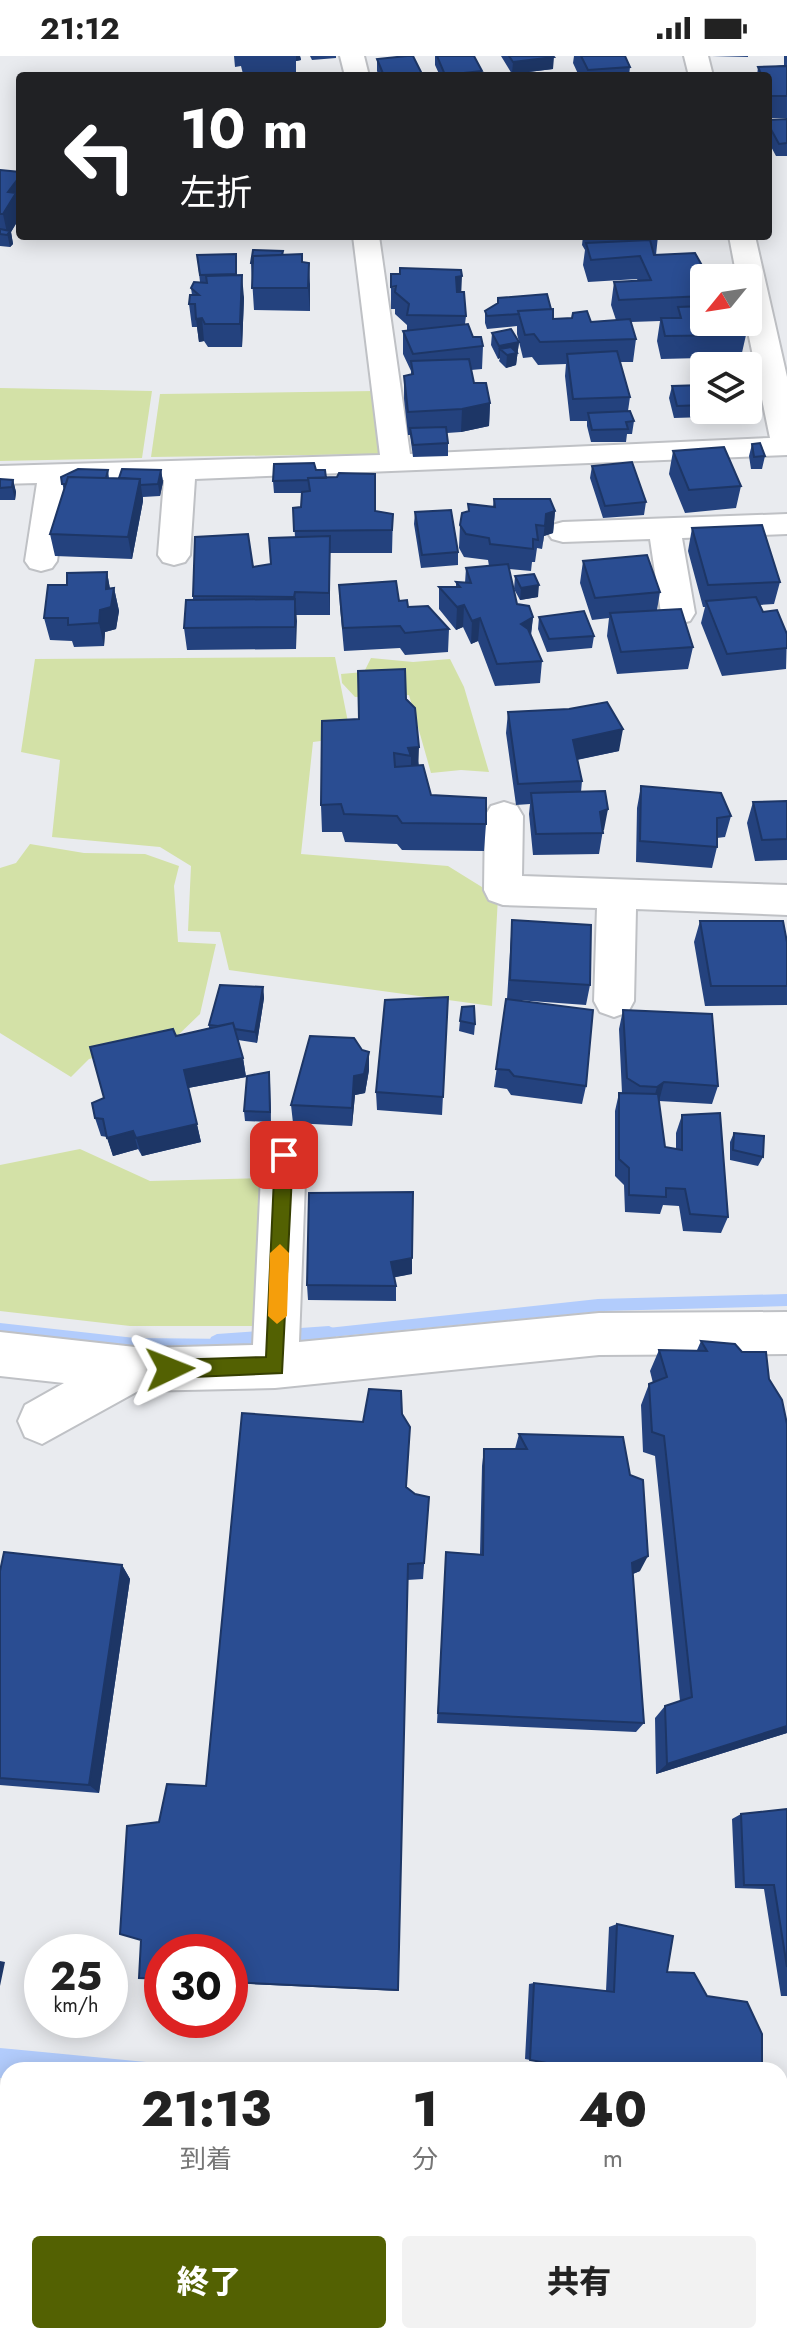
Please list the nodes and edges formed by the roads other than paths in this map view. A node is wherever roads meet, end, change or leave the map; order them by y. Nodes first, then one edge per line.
1 (367, 240) edge
2 (743, 240) edge
3 (749, 264) edge
4 (787, 287) edge
5 (762, 293) edge
6 (762, 323) edge
7 (787, 445) edge
8 (396, 464) junction
9 (180, 470) junction
10 (54, 474) junction
11 (0, 475) edge
12 (787, 524) edge
13 (664, 528) junction
14 (563, 532) dead end
15 (174, 555) dead end
16 (41, 561) dead end
17 (678, 613) edge
18 (504, 816) dead end
19 (617, 894) junction
20 (787, 900) edge
21 (614, 1001) dead end
22 (284, 1155) dead end
23 (787, 1333) edge
24 (0, 1354) edge
25 (275, 1366) junction
26 (133, 1369) junction
27 (42, 1421) dead end

1 - 8 street
2 - 3 street
4 - 5 street
6 - 7 street
7 - 8 street
8 - 9 street
9 - 10 street
9 - 15 street
10 - 11 street
10 - 16 street
12 - 13 street
13 - 14 street
13 - 17 street
18 - 19 street
19 - 20 street
19 - 21 street
22 - 25 street
23 - 25 street
24 - 26 street
25 - 26 street
26 - 27 street

